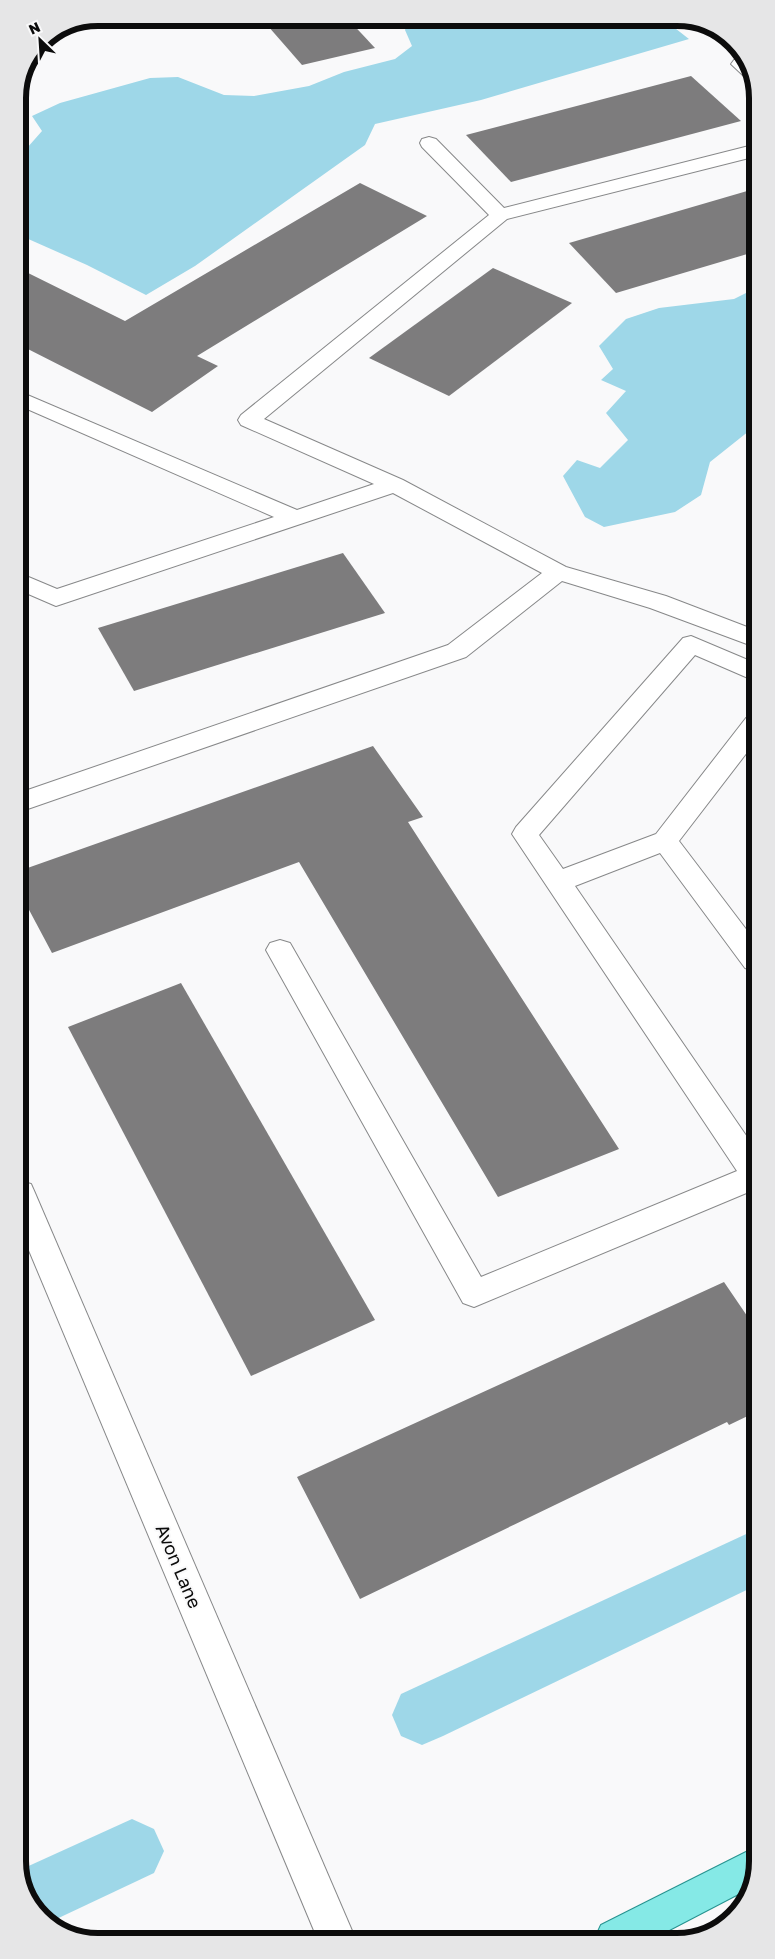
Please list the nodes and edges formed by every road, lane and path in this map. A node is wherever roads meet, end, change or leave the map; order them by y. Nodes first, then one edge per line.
1 (429, 143) dead end
2 (749, 152) edge
3 (500, 215) junction
4 (26, 400) edge
5 (395, 485) junction
6 (295, 518) junction
7 (558, 572) junction
8 (26, 584) edge
9 (749, 637) edge
10 (749, 670) edge
11 (749, 732) edge
12 (26, 801) edge
13 (665, 841) junction
14 (558, 882) junction
15 (280, 950) dead end
16 (749, 953) edge
17 (749, 1165) edge
18 (749, 1178) edge
19 (26, 1207) edge
20 (748, 1869) edge
21 (334, 1933) edge
22 (624, 1933) edge

1 - 3 street
2 - 3 street
3 - 5 street
4 - 6 street
5 - 6 street
5 - 7 street
6 - 8 street
7 - 9 street
7 - 12 street
10 - 14 street
11 - 13 street
13 - 14 street
13 - 16 street
14 - 17 street
15 - 18 street
19 - 21 street, Avon Lane
20 - 22 main road

